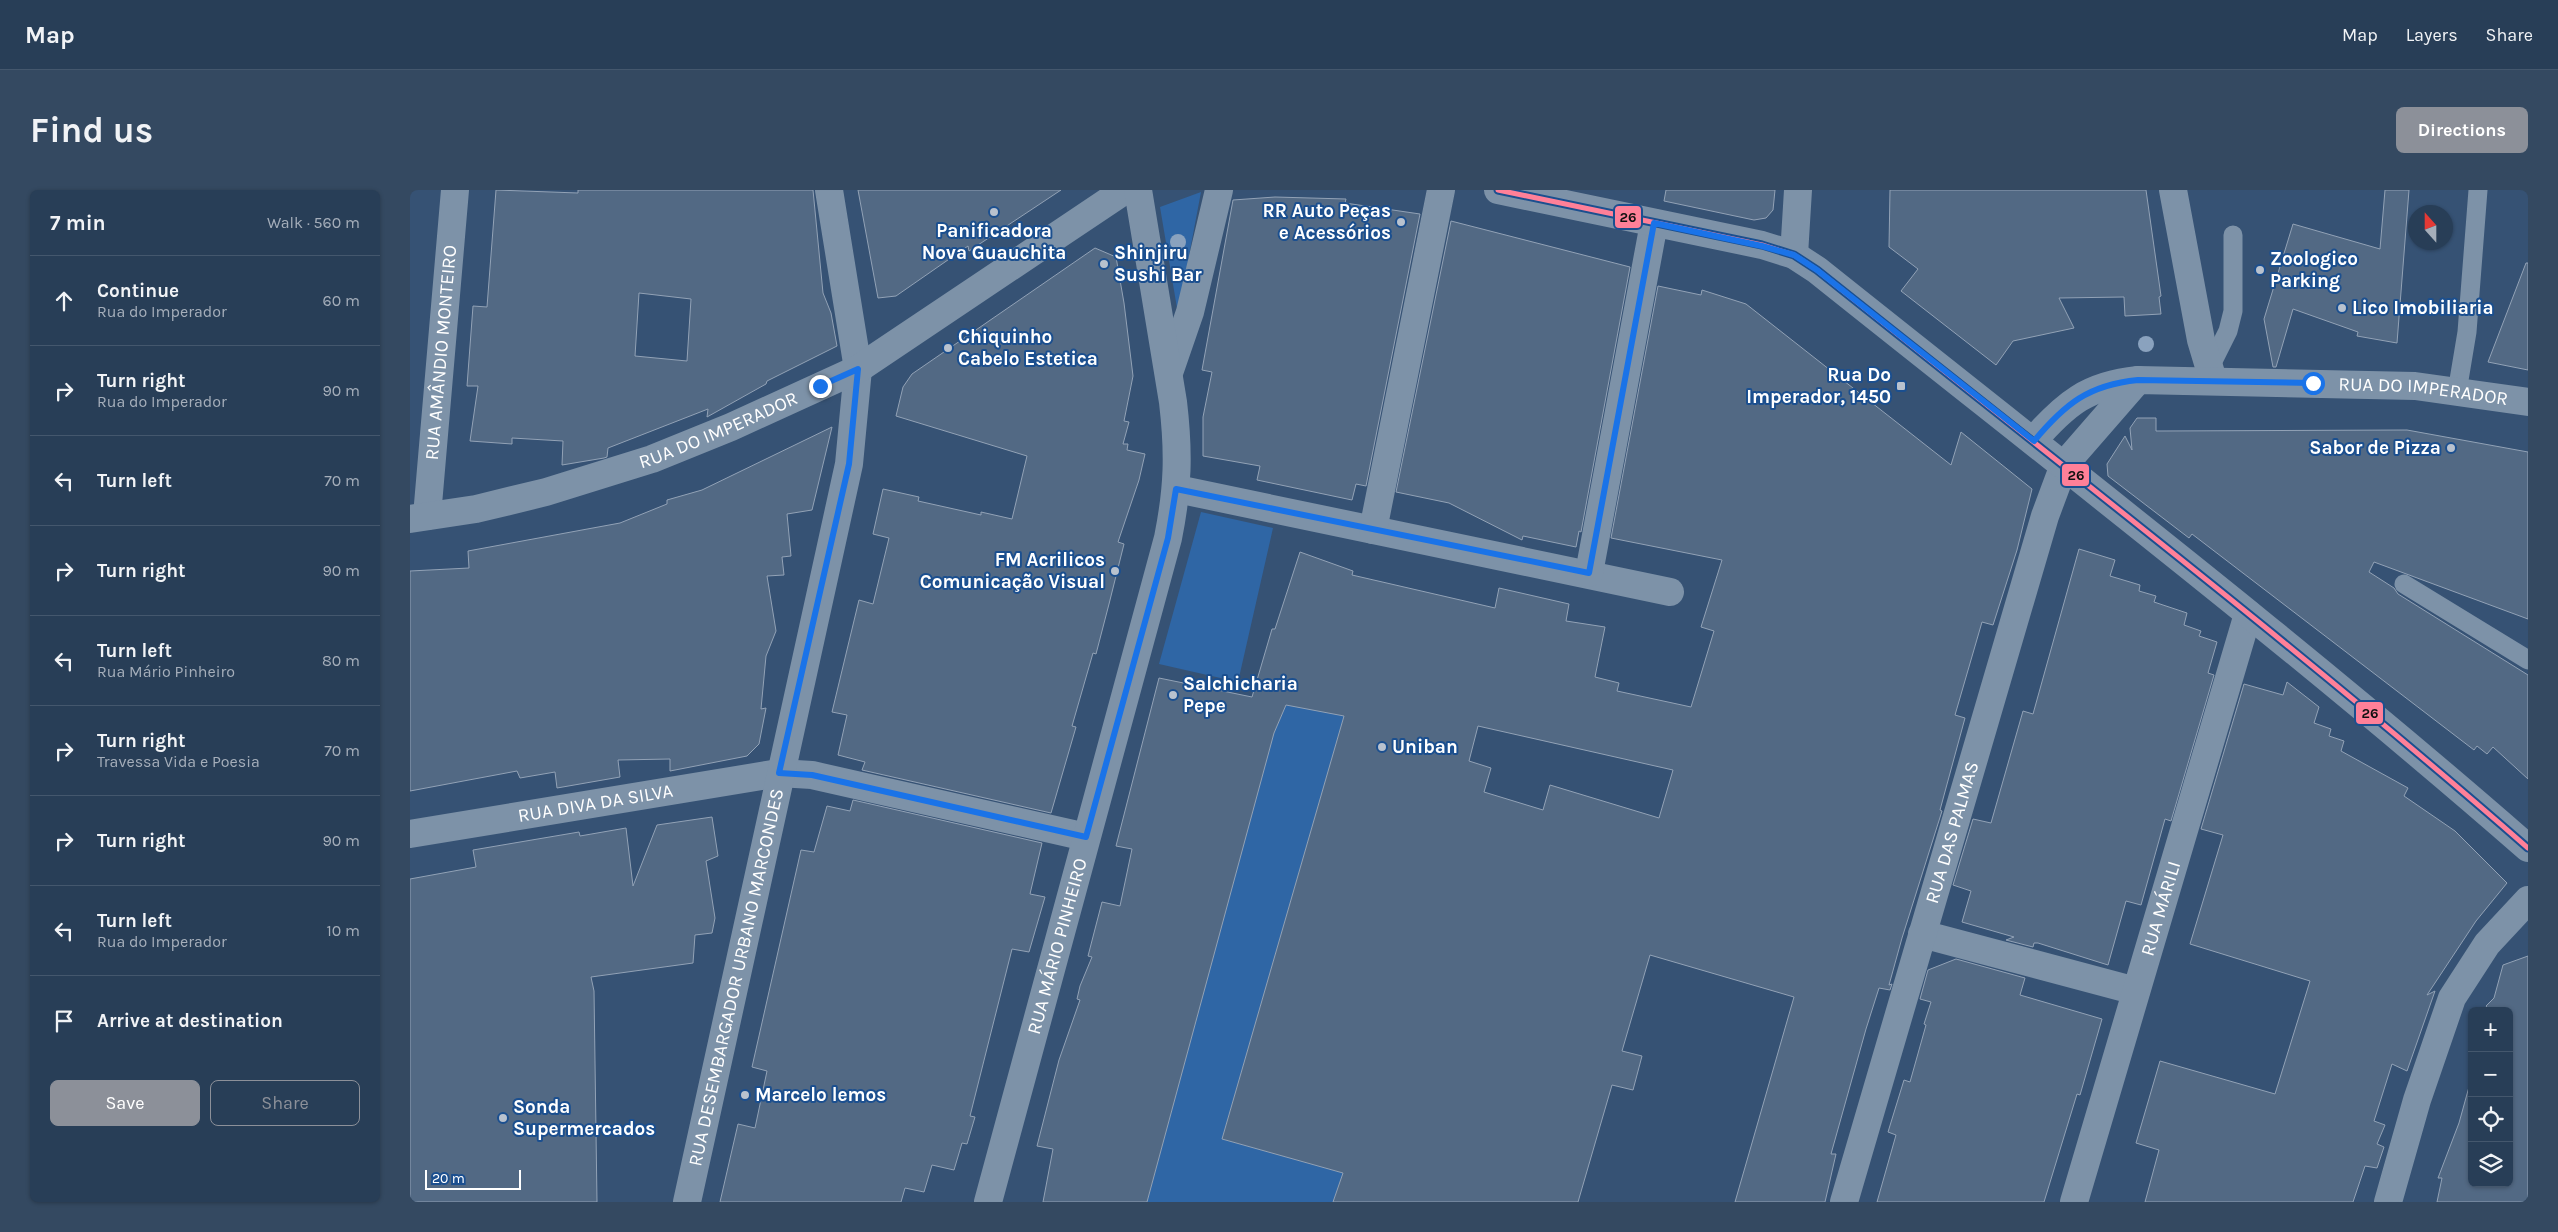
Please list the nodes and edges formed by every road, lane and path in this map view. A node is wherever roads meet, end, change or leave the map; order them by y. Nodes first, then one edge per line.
1 (455, 190) edge
2 (829, 190) edge
3 (1125, 190) edge
4 (1138, 190) edge
5 (1219, 190) edge
6 (1441, 190) edge
7 (1498, 190) edge
8 (1798, 190) edge
9 (2173, 190) edge
10 (2478, 190) edge
11 (1654, 223) junction
12 (2232, 235) dead end
13 (1794, 255) junction
14 (858, 369) junction
15 (1169, 374) junction
16 (2211, 375) junction
17 (2138, 380) junction
18 (2457, 392) junction
19 (2528, 402) edge
20 (2034, 441) junction
21 (2064, 465) junction
22 (1176, 489) junction
23 (419, 518) edge
24 (1373, 530) junction
25 (1589, 573) junction
26 (2404, 584) dead end
27 (1670, 592) dead end
28 (2248, 614) junction
29 (2528, 660) edge
30 (779, 773) junction
31 (410, 834) edge
32 (1086, 837) junction
33 (2528, 848) edge
34 (2528, 900) edge
35 (1922, 934) junction
36 (2136, 991) junction
37 (686, 1202) edge
38 (988, 1202) edge
39 (1844, 1202) edge
40 (2074, 1202) edge
41 (2388, 1202) edge

1 - 23 street, RUA AMÂNDIO MONTEIRO
2 - 14 street, RUA DESEMBARGADOR URBANO MARCONDES
3 - 14 street, RUA DO IMPERADOR
4 - 15 street, RUA MÁRIO PINHEIRO
5 - 15 street
6 - 24 street
7 - 11 street
8 - 13 street
9 - 16 street
10 - 18 lane
11 - 13 street
11 - 25 street
12 - 16 lane
13 - 20 street
14 - 23 street, RUA DO IMPERADOR
14 - 30 street, RUA DESEMBARGADOR URBANO MARCONDES
15 - 22 street, RUA MÁRIO PINHEIRO
16 - 17 street, RUA DO IMPERADOR
16 - 18 street, RUA DO IMPERADOR
17 - 20 street, RUA DO IMPERADOR
17 - 21 street
18 - 19 street, RUA DO IMPERADOR
20 - 21 street
21 - 28 street
21 - 35 street, RUA DAS PALMAS
22 - 24 street
22 - 32 street, RUA MÁRIO PINHEIRO
24 - 25 street
25 - 27 street
26 - 29 lane
28 - 33 street
28 - 36 street, RUA MÁRILI
30 - 31 street, RUA DIVA DA SILVA
30 - 32 street, RUA DIVA DA SILVA
30 - 37 street, RUA DESEMBARGADOR URBANO MARCONDES
32 - 38 street, RUA MÁRIO PINHEIRO
34 - 41 street
35 - 36 street
35 - 39 street, RUA DAS PALMAS
36 - 40 street, RUA MÁRILI

